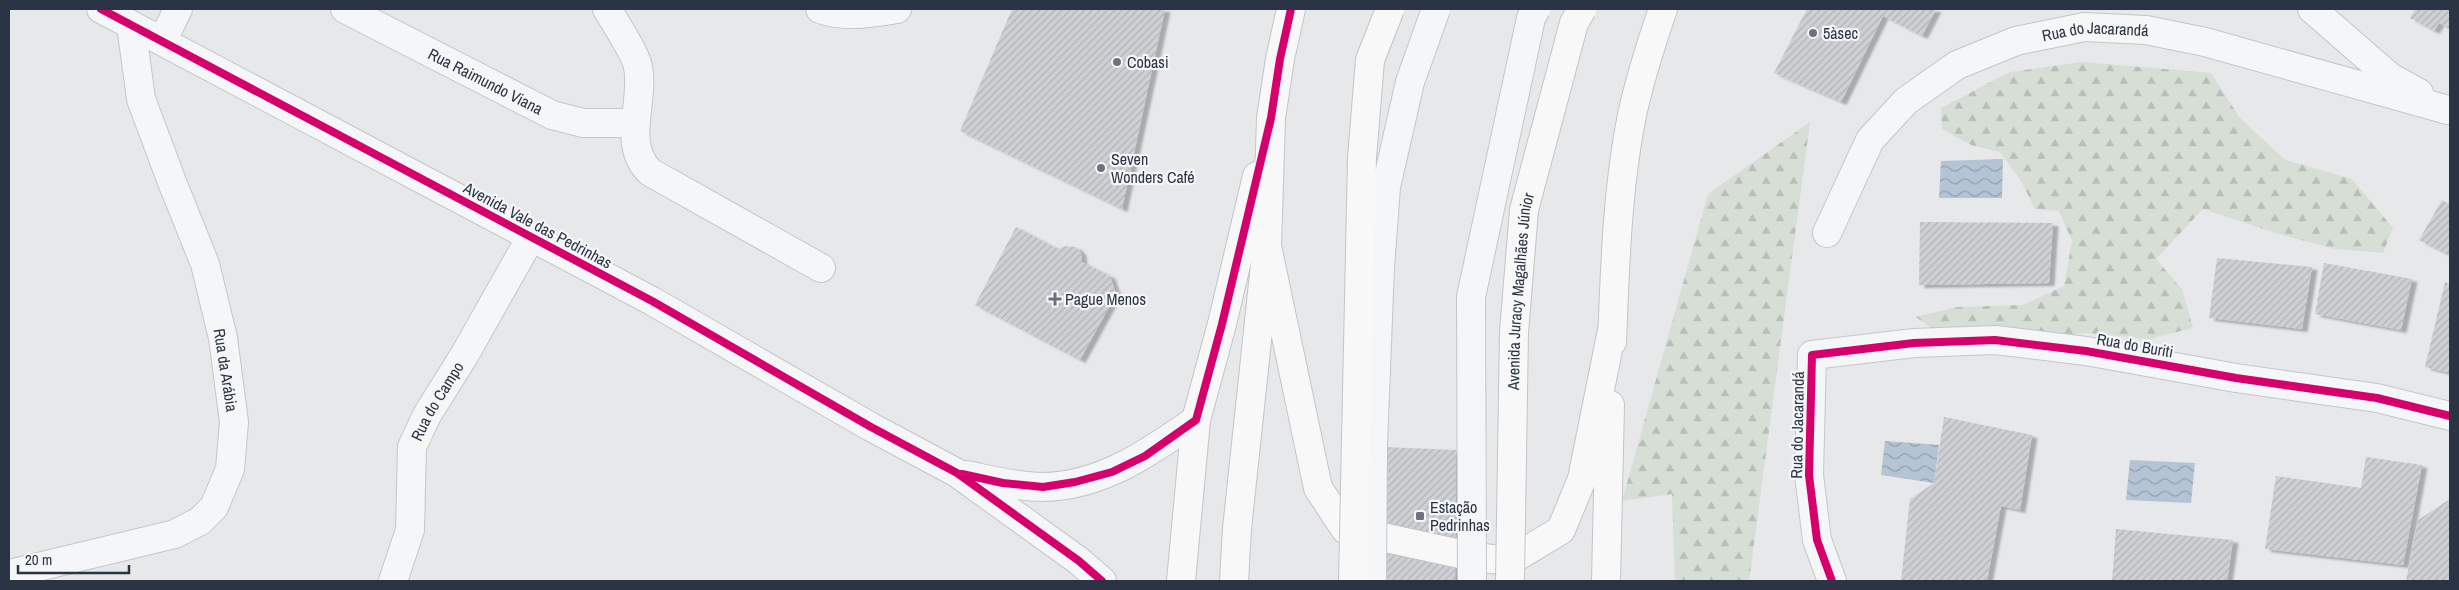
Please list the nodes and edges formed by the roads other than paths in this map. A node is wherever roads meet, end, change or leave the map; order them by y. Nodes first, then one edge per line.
1 (101, 9) edge
2 (178, 9) edge
3 (345, 9) edge
4 (607, 9) edge
5 (820, 9) edge
6 (897, 9) edge
7 (1291, 9) edge
8 (1390, 9) edge
9 (1436, 9) edge
10 (1536, 9) edge
11 (1582, 9) edge
12 (1663, 9) edge
13 (2312, 9) edge
14 (131, 25) junction
15 (163, 40) junction
16 (2449, 111) edge
17 (1271, 118) junction
18 (634, 123) junction
19 (1827, 233) dead end
20 (531, 237) junction
21 (1267, 246) junction
22 (821, 268) dead end
23 (1612, 325) junction
24 (1812, 356) joint
25 (2450, 416) edge
26 (1196, 420) junction
27 (957, 473) junction
28 (9, 574) edge
29 (394, 581) edge
30 (1102, 581) edge
31 (1181, 581) edge
32 (1234, 581) edge
33 (1353, 581) edge
34 (1372, 581) edge
35 (1472, 581) edge
36 (1510, 581) edge
37 (1606, 581) edge
38 (1832, 581) edge

1 - 14 street, Avenida Vale das Pedrinhas
2 - 15 street
3 - 18 street, Rua Raimundo Viana
4 - 18 street
5 - 6 street
7 - 17 main road
8 - 33 main road, bridge
9 - 34 street, bridge
10 - 35 street, bridge
11 - 36 main road, Avenida Juracy Magalhães Júnior, bridge
12 - 23 main road
13 - 16 street
14 - 15 street, Avenida Vale das Pedrinhas
14 - 28 street, Rua da Arábia
15 - 20 street, Avenida Vale das Pedrinhas
16 - 19 street, Rua do Jacarandá
17 - 21 main road
17 - 26 main road
18 - 22 street
20 - 27 street, Avenida Vale das Pedrinhas
20 - 29 street, Rua do Campo
21 - 23 main road
21 - 32 main road
23 - 37 main road
24 - 25 street, Rua do Buriti
24 - 38 street, Rua do Jacarandá
26 - 27 street, Avenida Vale das Pedrinhas
26 - 31 main road
27 - 30 street, Avenida Vale das Pedrinhas

